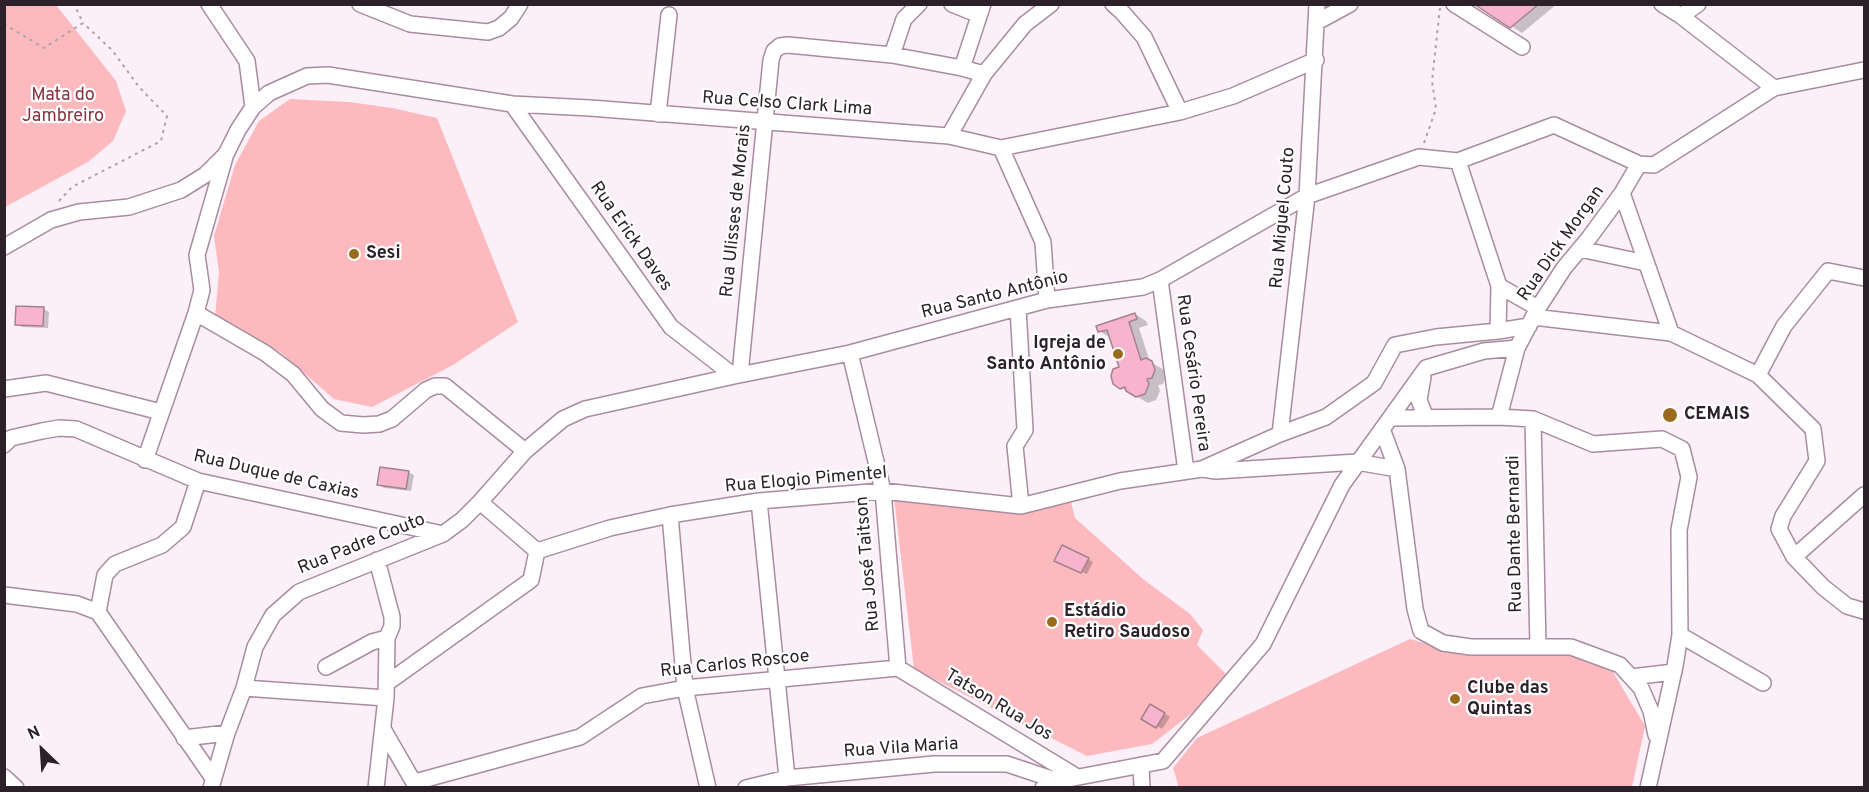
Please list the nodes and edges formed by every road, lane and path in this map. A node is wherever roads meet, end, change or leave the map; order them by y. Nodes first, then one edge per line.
1 (74, 4) edge
2 (209, 4) edge
3 (360, 4) edge
4 (520, 4) edge
5 (919, 4) edge
6 (952, 4) edge
7 (1051, 4) edge
8 (1113, 4) edge
9 (1317, 4) edge
10 (1350, 4) edge
11 (1440, 4) edge
12 (1454, 4) edge
13 (1662, 4) edge
14 (1698, 4) edge
15 (981, 10) edge
16 (669, 15) dead end
17 (1681, 16) junction
18 (1317, 22) junction
19 (83, 23) junction
20 (4, 24) edge
21 (1522, 47) dead end
22 (892, 55) junction
23 (1316, 60) junction
24 (962, 68) junction
25 (1864, 70) edge
26 (984, 74) junction
27 (1774, 88) junction
28 (512, 104) junction
29 (253, 107) junction
30 (1180, 112) junction
31 (658, 114) junction
32 (766, 124) junction
33 (950, 136) junction
34 (1001, 148) junction
35 (226, 154) junction
36 (1419, 158) junction
37 (1458, 161) junction
38 (1639, 164) junction
39 (1622, 193) junction
40 (1307, 196) junction
41 (54, 208) dead end
42 (4, 247) edge
43 (1580, 249) junction
44 (1646, 263) junction
45 (1864, 278) edge
46 (1160, 280) junction
47 (1499, 286) junction
48 (1047, 300) junction
49 (1018, 308) junction
50 (196, 313) junction
51 (1533, 317) junction
52 (1498, 331) junction
53 (1671, 333) junction
54 (1516, 348) junction
55 (850, 353) junction
56 (1426, 368) junction
57 (737, 375) junction
58 (1758, 375) junction
59 (4, 389) edge
60 (161, 412) junction
61 (1499, 417) junction
62 (1426, 418) junction
63 (1533, 419) junction
64 (1386, 424) junction
65 (1280, 434) junction
66 (7, 437) edge
67 (525, 451) junction
68 (145, 460) junction
69 (1357, 462) junction
70 (1194, 470) junction
71 (1397, 470) junction
72 (198, 481) junction
73 (883, 491) junction
74 (1864, 495) edge
75 (759, 501) junction
76 (480, 502) junction
77 (1021, 506) junction
78 (670, 515) junction
79 (443, 534) junction
80 (537, 551) junction
81 (1794, 557) junction
82 (376, 560) junction
83 (4, 595) edge
84 (98, 612) junction
85 (1864, 612) edge
86 (1680, 635) junction
87 (387, 638) junction
88 (1538, 647) junction
89 (326, 667) dead end
90 (898, 668) junction
91 (1674, 672) junction
92 (1631, 677) junction
93 (776, 678) junction
94 (1763, 683) dead end
95 (244, 688) junction
96 (685, 688) junction
97 (386, 690) junction
98 (383, 729) junction
99 (227, 734) junction
100 (184, 738) junction
101 (1657, 741) junction
102 (1141, 765) junction
103 (4, 777) edge
104 (1077, 777) junction
105 (787, 778) junction
106 (1058, 781) junction
107 (212, 783) edge
108 (416, 785) edge
109 (16, 788) edge
110 (376, 788) edge
111 (708, 788) edge
112 (746, 788) edge
113 (1043, 788) edge
114 (1142, 788) edge
115 (1648, 788) edge

1 - 19 path
2 - 29 street
3 - 4 street
5 - 22 street
6 - 15 street
7 - 26 street
8 - 30 street
9 - 18 street, Rua Miguel Couto
10 - 18 street
11 - 36 path
12 - 21 street
13 - 17 street
14 - 17 street
15 - 24 street
16 - 31 street
17 - 27 street
18 - 23 street, Rua Miguel Couto
19 - 20 path
19 - 41 path
22 - 24 street
22 - 32 street, Rua Ulisses de Morais
23 - 30 street, Rua Celso Clark Lima
23 - 40 street, Rua Miguel Couto
24 - 26 street
25 - 27 street
26 - 33 street
27 - 38 street
28 - 29 street, Rua Celso Clark Lima
28 - 31 street, Rua Celso Clark Lima
28 - 57 street, Rua Erick Daves
29 - 35 street, Rua Celso Clark Lima
30 - 34 street, Rua Celso Clark Lima
31 - 32 street, Rua Celso Clark Lima
32 - 33 street, Rua Celso Clark Lima
32 - 57 street, Rua Ulisses de Morais
33 - 34 street, Rua Celso Clark Lima
34 - 48 street
35 - 42 street
35 - 50 street
36 - 37 street, Rua Santo Antônio
36 - 40 street, Rua Santo Antônio
37 - 38 street, Rua Santo Antônio
37 - 47 street
38 - 39 street, Rua Dick Morgan
39 - 43 street, Rua Dick Morgan
39 - 44 street
40 - 46 street, Rua Santo Antônio
40 - 65 street, Rua Miguel Couto
43 - 44 street
43 - 51 street, Rua Dick Morgan
44 - 53 street
45 - 58 street
46 - 48 street, Rua Santo Antônio
46 - 70 street, Rua Cesário Pereira
47 - 51 street
47 - 52 street
48 - 49 street, Rua Santo Antônio
49 - 55 street, Rua Santo Antônio
49 - 77 street
50 - 60 street
50 - 67 street
51 - 52 street
51 - 53 street
51 - 54 street, Rua Dick Morgan
52 - 65 street
53 - 58 street
54 - 56 street
54 - 61 street, Rua Dick Morgan
55 - 57 street, Rua Santo Antônio
55 - 73 street, Rua José Taitson
56 - 62 street
56 - 64 street
57 - 67 street, Rua Santo Antônio
58 - 81 street
59 - 60 street
60 - 68 street
61 - 62 street
61 - 63 street
62 - 64 street
63 - 86 street
63 - 88 street, Rua Dante Bernardi
64 - 69 street
64 - 71 street
65 - 70 street
66 - 68 street, Rua Duque de Caxias
67 - 76 street, Rua Santo Antônio
68 - 72 street, Rua Duque de Caxias
69 - 70 street, Rua Elogio Pimentel
69 - 71 street, Rua Elogio Pimentel
69 - 102 street
70 - 77 street, Rua Elogio Pimentel
71 - 88 street
72 - 79 street, Rua Duque de Caxias
72 - 84 street
73 - 75 street, Rua Elogio Pimentel
73 - 77 street, Rua Elogio Pimentel
73 - 90 street, Rua José Taitson
74 - 81 street
75 - 78 street, Rua Elogio Pimentel
75 - 93 street
76 - 79 street, Rua Santo Antônio
76 - 80 street
78 - 80 street, Rua Elogio Pimentel
78 - 96 street
79 - 82 street, Rua Padre Couto
80 - 97 street
81 - 85 street
82 - 87 street
82 - 95 street, Rua Padre Couto
83 - 84 street
84 - 100 street
86 - 91 street
86 - 94 street
87 - 89 street
87 - 97 street
88 - 92 street
90 - 93 street, Rua Carlos Roscoe
90 - 104 street, Tatson Rua Jos
91 - 92 street
91 - 101 street
92 - 101 street
93 - 96 street, Rua Carlos Roscoe
93 - 105 street
95 - 97 street
95 - 99 street, Rua Padre Couto
96 - 108 street, Rua Carlos Roscoe
96 - 111 street
97 - 98 street
98 - 108 street
98 - 110 street
99 - 100 street
99 - 107 street, Rua Padre Couto
100 - 107 street
101 - 115 street
102 - 104 street
102 - 114 street
103 - 109 street
104 - 106 street
105 - 106 street, Rua Vila Maria
105 - 112 street, Rua Vila Maria
106 - 113 street

